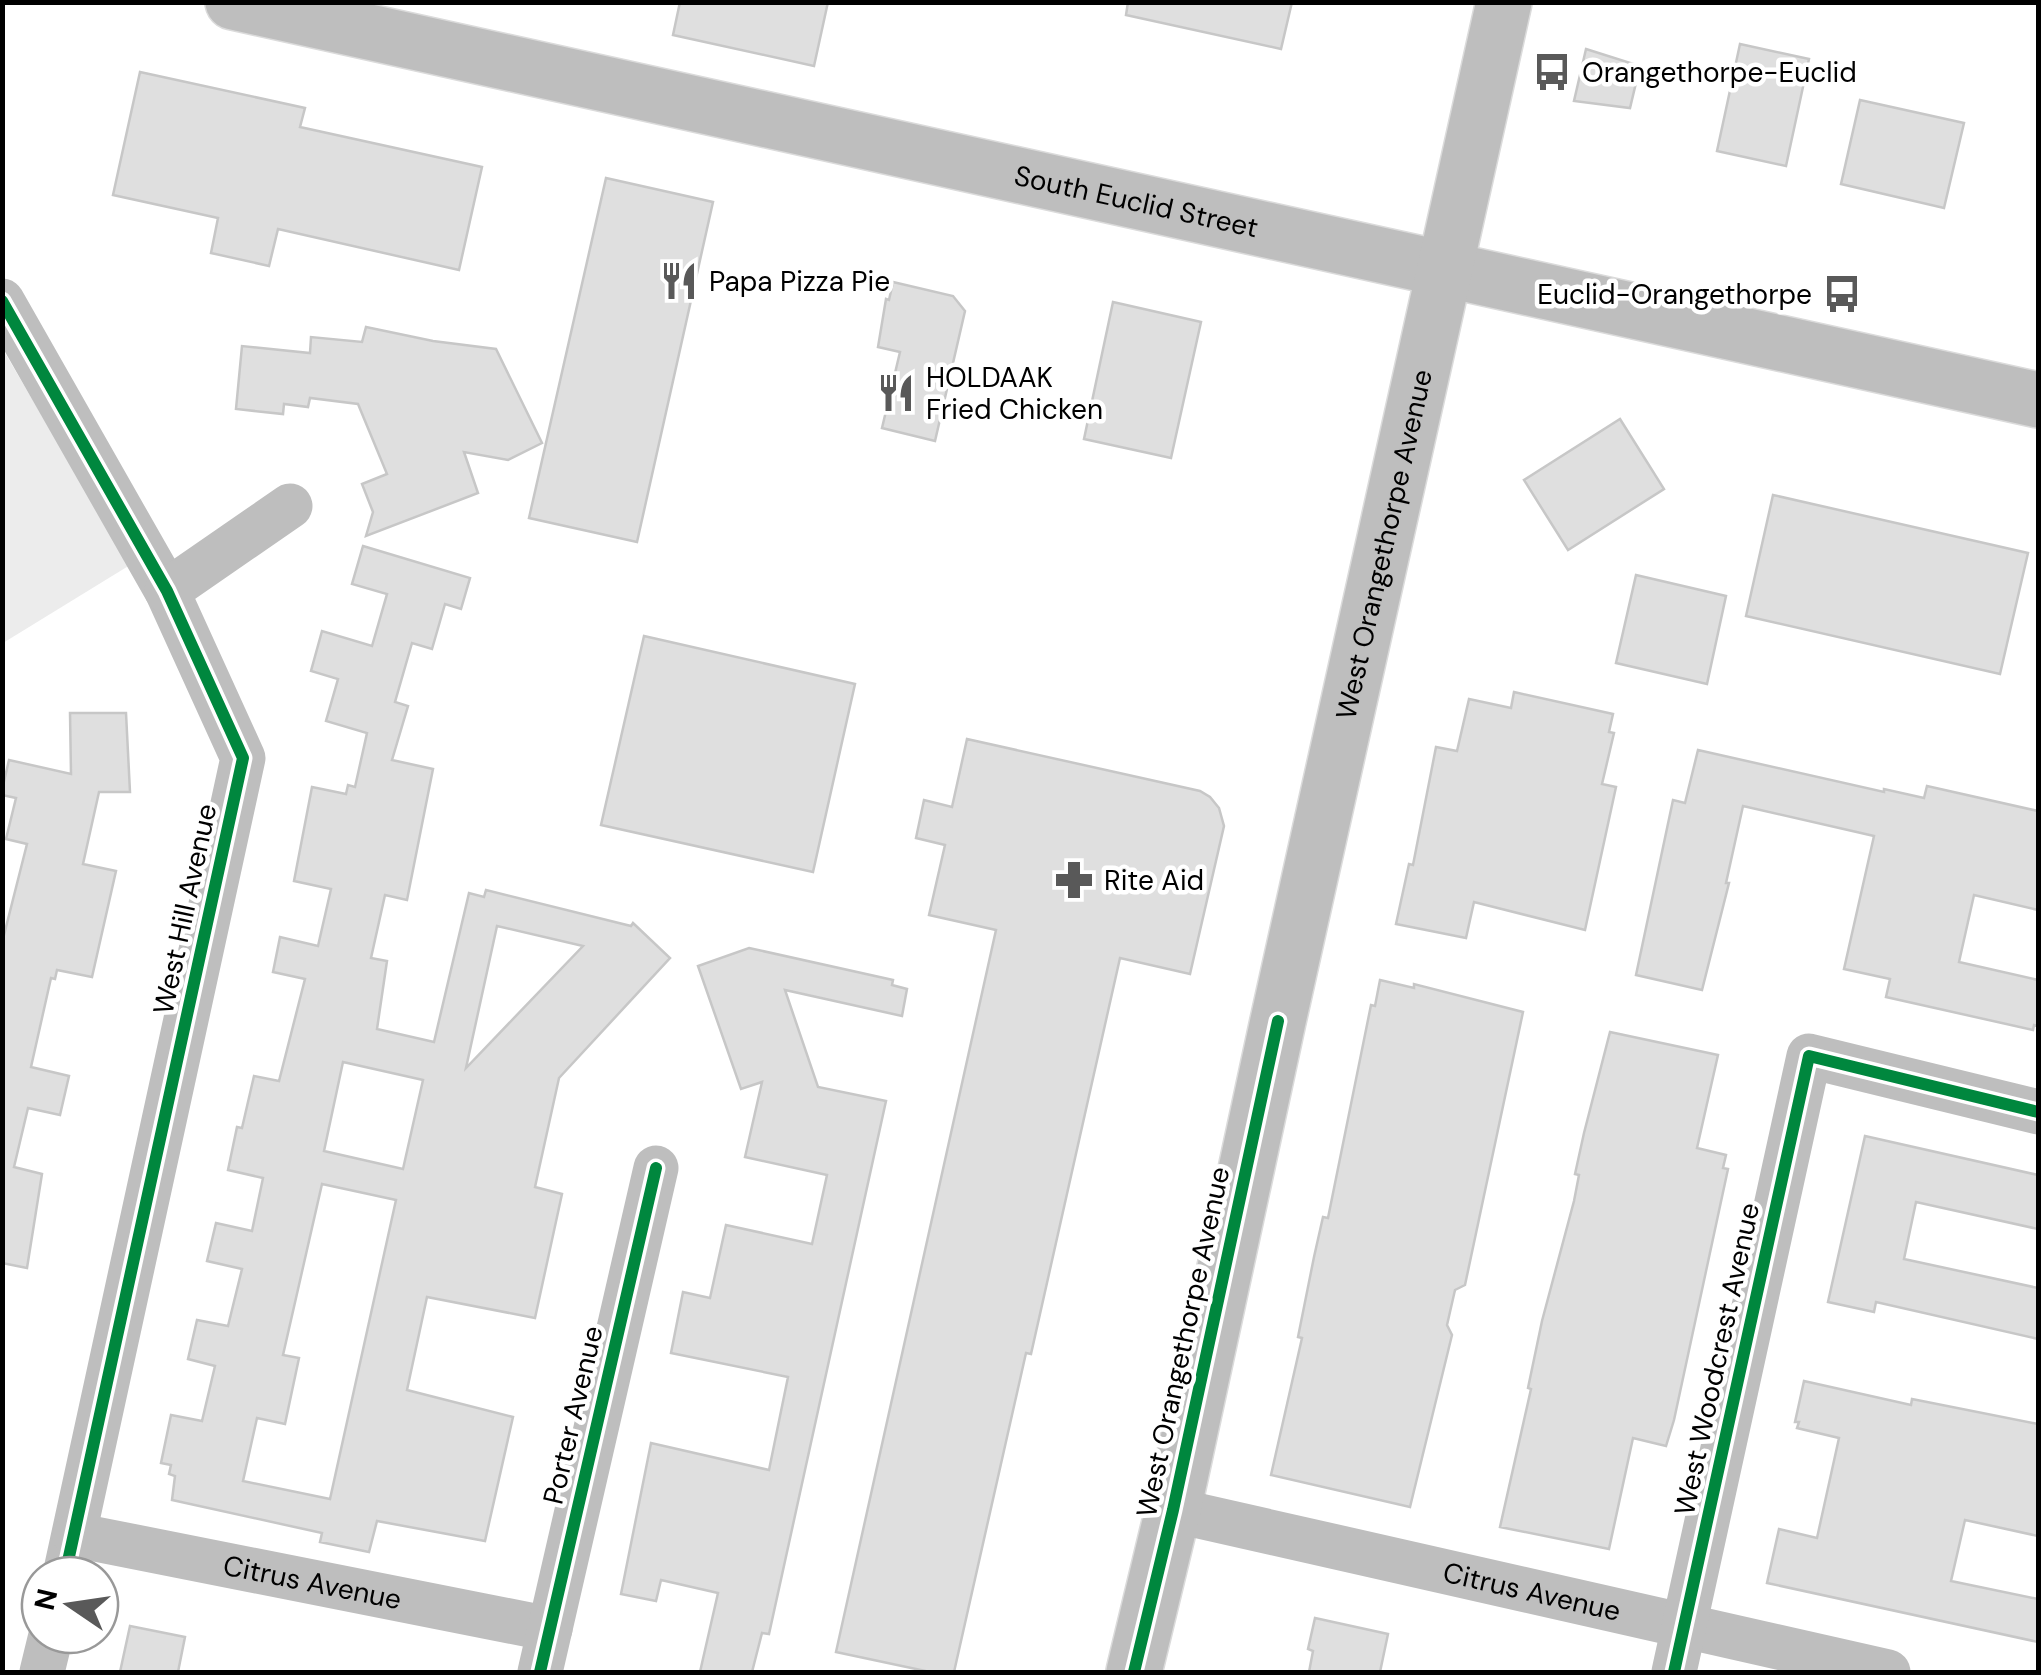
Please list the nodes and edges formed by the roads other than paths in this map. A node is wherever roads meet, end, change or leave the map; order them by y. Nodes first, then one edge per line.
1 (233, 2) edge
2 (1504, 2) edge
3 (1446, 270) junction
4 (2, 301) edge
5 (2038, 400) edge
6 (290, 506) dead end
7 (167, 591) junction
8 (2038, 1112) edge
9 (656, 1168) dead end
10 (1174, 1510) junction
11 (70, 1555) edge
12 (120, 1563) edge
13 (1684, 1625) junction
14 (550, 1629) junction
15 (540, 1672) edge
16 (1134, 1672) edge
17 (1674, 1672) edge
18 (1888, 1672) edge

1 - 3 main road, South Euclid Street
2 - 3 main road, West Orangethorpe Avenue
3 - 5 main road, South Euclid Street
3 - 10 main road, West Orangethorpe Avenue
4 - 7 street, West Hill Avenue
6 - 7 street
7 - 11 street, West Hill Avenue
8 - 13 street, West Woodcrest Avenue
9 - 14 street, Porter Avenue
10 - 13 street, Citrus Avenue
10 - 16 main road, West Orangethorpe Avenue
12 - 14 street, Citrus Avenue
13 - 17 street, West Woodcrest Avenue
13 - 18 street, Citrus Avenue
14 - 15 street, Porter Avenue

